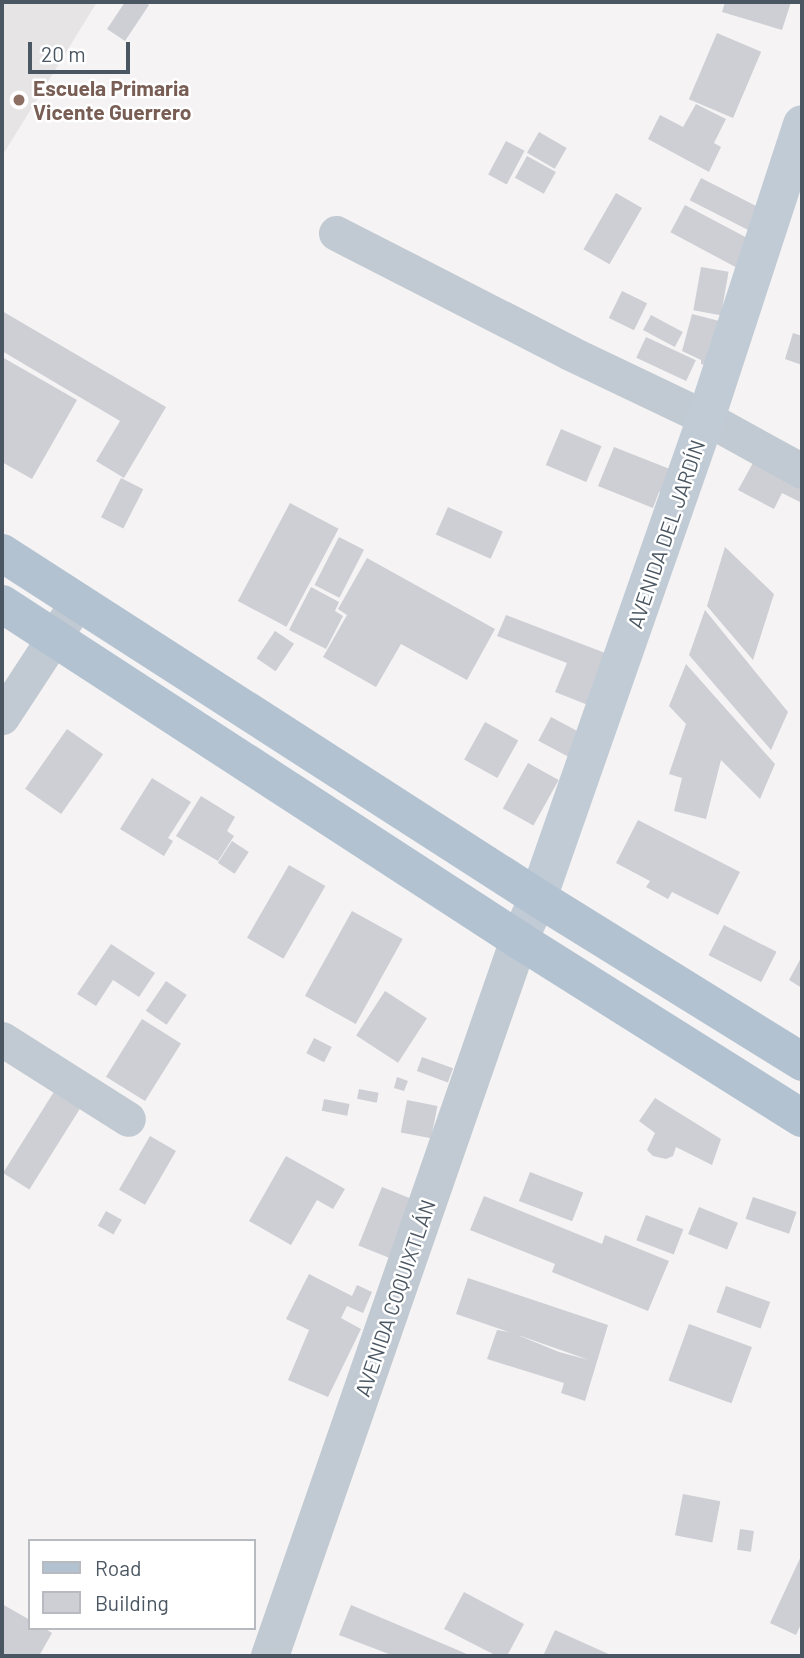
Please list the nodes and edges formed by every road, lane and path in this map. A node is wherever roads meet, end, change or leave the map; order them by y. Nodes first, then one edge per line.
1 (802, 124) edge
2 (337, 233) dead end
3 (706, 418) junction
4 (802, 471) edge
5 (2, 552) edge
6 (78, 601) junction
7 (2, 604) edge
8 (55, 637) junction
9 (2, 717) edge
10 (538, 898) junction
11 (519, 940) junction
12 (2, 1039) edge
13 (802, 1062) edge
14 (802, 1118) edge
15 (128, 1119) dead end
16 (270, 1656) edge

1 - 3 main road, AVENIDA DEL JARDÍN
2 - 3 street
3 - 4 street
3 - 10 main road, AVENIDA DEL JARDÍN
5 - 6 main road
6 - 8 street
6 - 10 main road
7 - 8 main road
8 - 9 street
8 - 11 main road
10 - 11 main road, AVENIDA DEL JARDÍN
10 - 13 main road
11 - 14 main road
11 - 16 street, AVENIDA COQUIXTLÁN
12 - 15 street

